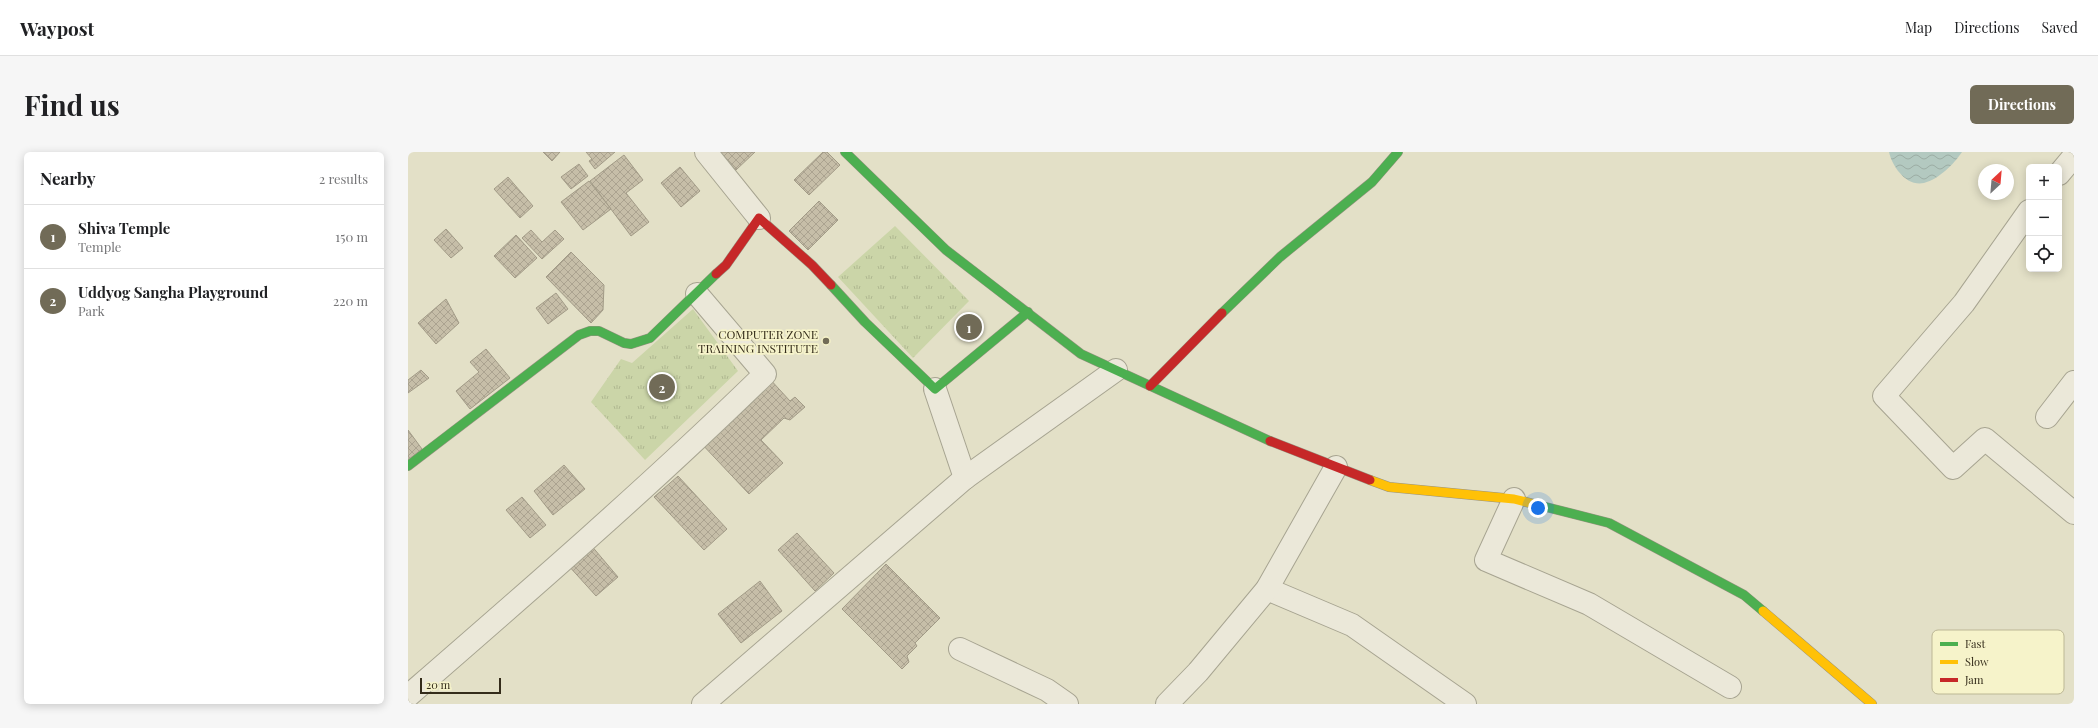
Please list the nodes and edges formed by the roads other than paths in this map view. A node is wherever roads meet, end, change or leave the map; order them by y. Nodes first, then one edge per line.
1 (706, 152) edge
2 (845, 152) edge
3 (1398, 152) edge
4 (2074, 156) edge
5 (2062, 170) edge
6 (2026, 215) edge
7 (759, 218) junction
8 (697, 294) junction
9 (1028, 312) junction
10 (1116, 370) junction
11 (2074, 382) edge
12 (1150, 386) junction
13 (935, 388) junction
14 (2047, 417) dead end
15 (408, 466) edge
16 (1336, 467) junction
17 (965, 478) junction
18 (1514, 499) junction
19 (2074, 513) edge
20 (1267, 589) junction
21 (960, 649) dead end
22 (1730, 687) dead end
23 (408, 696) edge
24 (703, 704) edge
25 (1067, 704) edge
26 (1167, 704) edge
27 (1465, 704) edge
28 (1872, 704) edge

1 - 7 street
2 - 9 street
3 - 12 street
4 - 5 street
6 - 19 street
7 - 8 street
7 - 13 street
8 - 15 street
8 - 23 street
9 - 10 street
9 - 13 street
10 - 12 street
10 - 17 street
11 - 14 street
12 - 16 street
13 - 17 street
16 - 18 street
16 - 20 street
17 - 24 street
18 - 22 street
18 - 28 street
20 - 26 street
20 - 27 street
21 - 25 street

